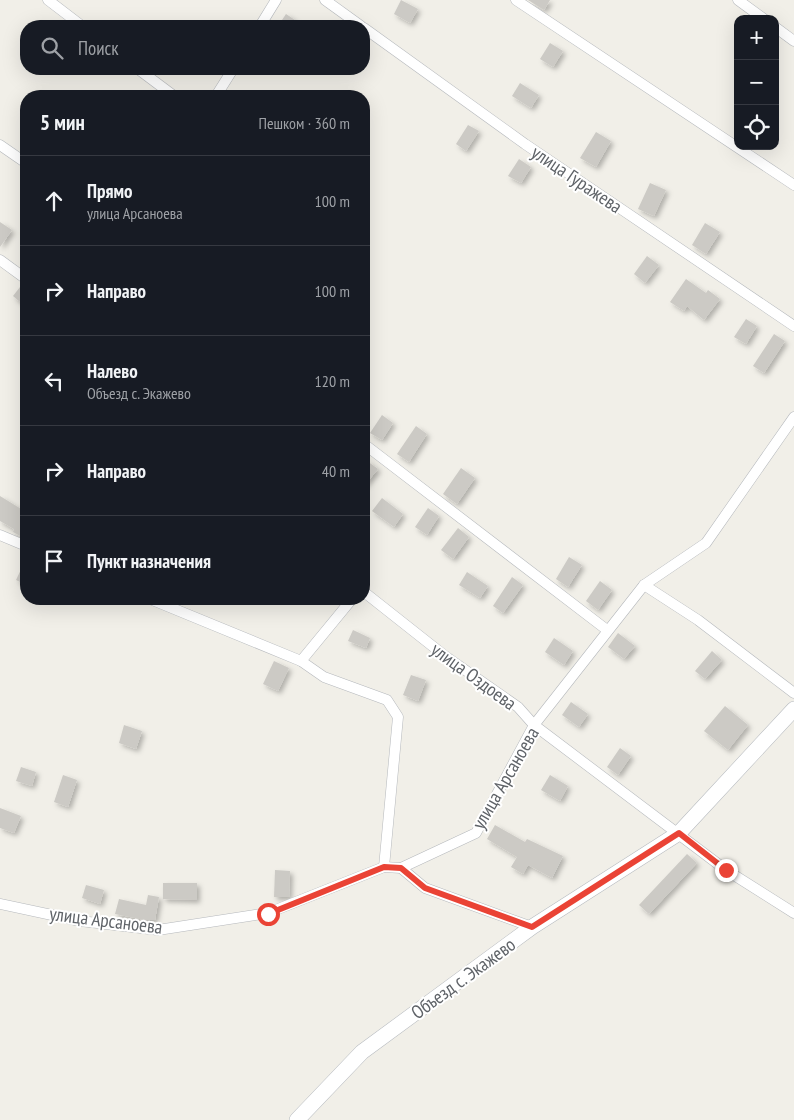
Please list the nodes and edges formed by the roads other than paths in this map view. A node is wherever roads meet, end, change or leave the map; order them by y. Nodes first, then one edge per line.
1 (48, 0) edge
2 (276, 0) edge
3 (325, 0) edge
4 (516, 0) edge
5 (738, 0) edge
6 (759, 15) edge
7 (74, 20) edge
8 (264, 20) edge
9 (352, 20) edge
10 (779, 30) edge
11 (370, 33) edge
12 (794, 41) edge
13 (146, 75) edge
14 (229, 75) edge
15 (166, 90) edge
16 (220, 90) edge
17 (0, 145) edge
18 (20, 159) edge
19 (794, 185) edge
20 (0, 260) edge
21 (20, 275) edge
22 (794, 326) edge
23 (794, 417) edge
24 (370, 449) edge
25 (0, 535) edge
26 (20, 543) edge
27 (644, 585) junction
28 (370, 597) edge
29 (165, 605) edge
30 (347, 605) edge
31 (607, 630) junction
32 (301, 661) junction
33 (794, 693) edge
34 (794, 709) edge
35 (534, 725) junction
36 (679, 833) junction
37 (384, 867) junction
38 (401, 868) junction
39 (0, 904) edge
40 (794, 913) edge
41 (532, 927) junction
42 (297, 1120) edge

1 - 7 street
2 - 8 street
3 - 9 street, улица Гуражева
4 - 19 street
5 - 6 street
10 - 12 street
11 - 22 street, улица Гуражева
13 - 15 street
14 - 16 street
17 - 18 street
20 - 21 street
23 - 27 street, улица Арсаноева
24 - 31 street
25 - 26 street
27 - 31 street, улица Арсаноева
27 - 33 street
28 - 35 street, улица Оздоева
29 - 32 street
30 - 32 street
31 - 35 street, улица Арсаноева
32 - 37 street
34 - 36 main road, Объезд с. Экажево
35 - 36 street, улица Оздоева
35 - 38 street, улица Арсаноева
36 - 40 street, улица Оздоева
36 - 41 main road, Объезд с. Экажево
37 - 38 street, улица Арсаноева
37 - 39 street, улица Арсаноева
38 - 41 street
41 - 42 main road, Объезд с. Экажево

